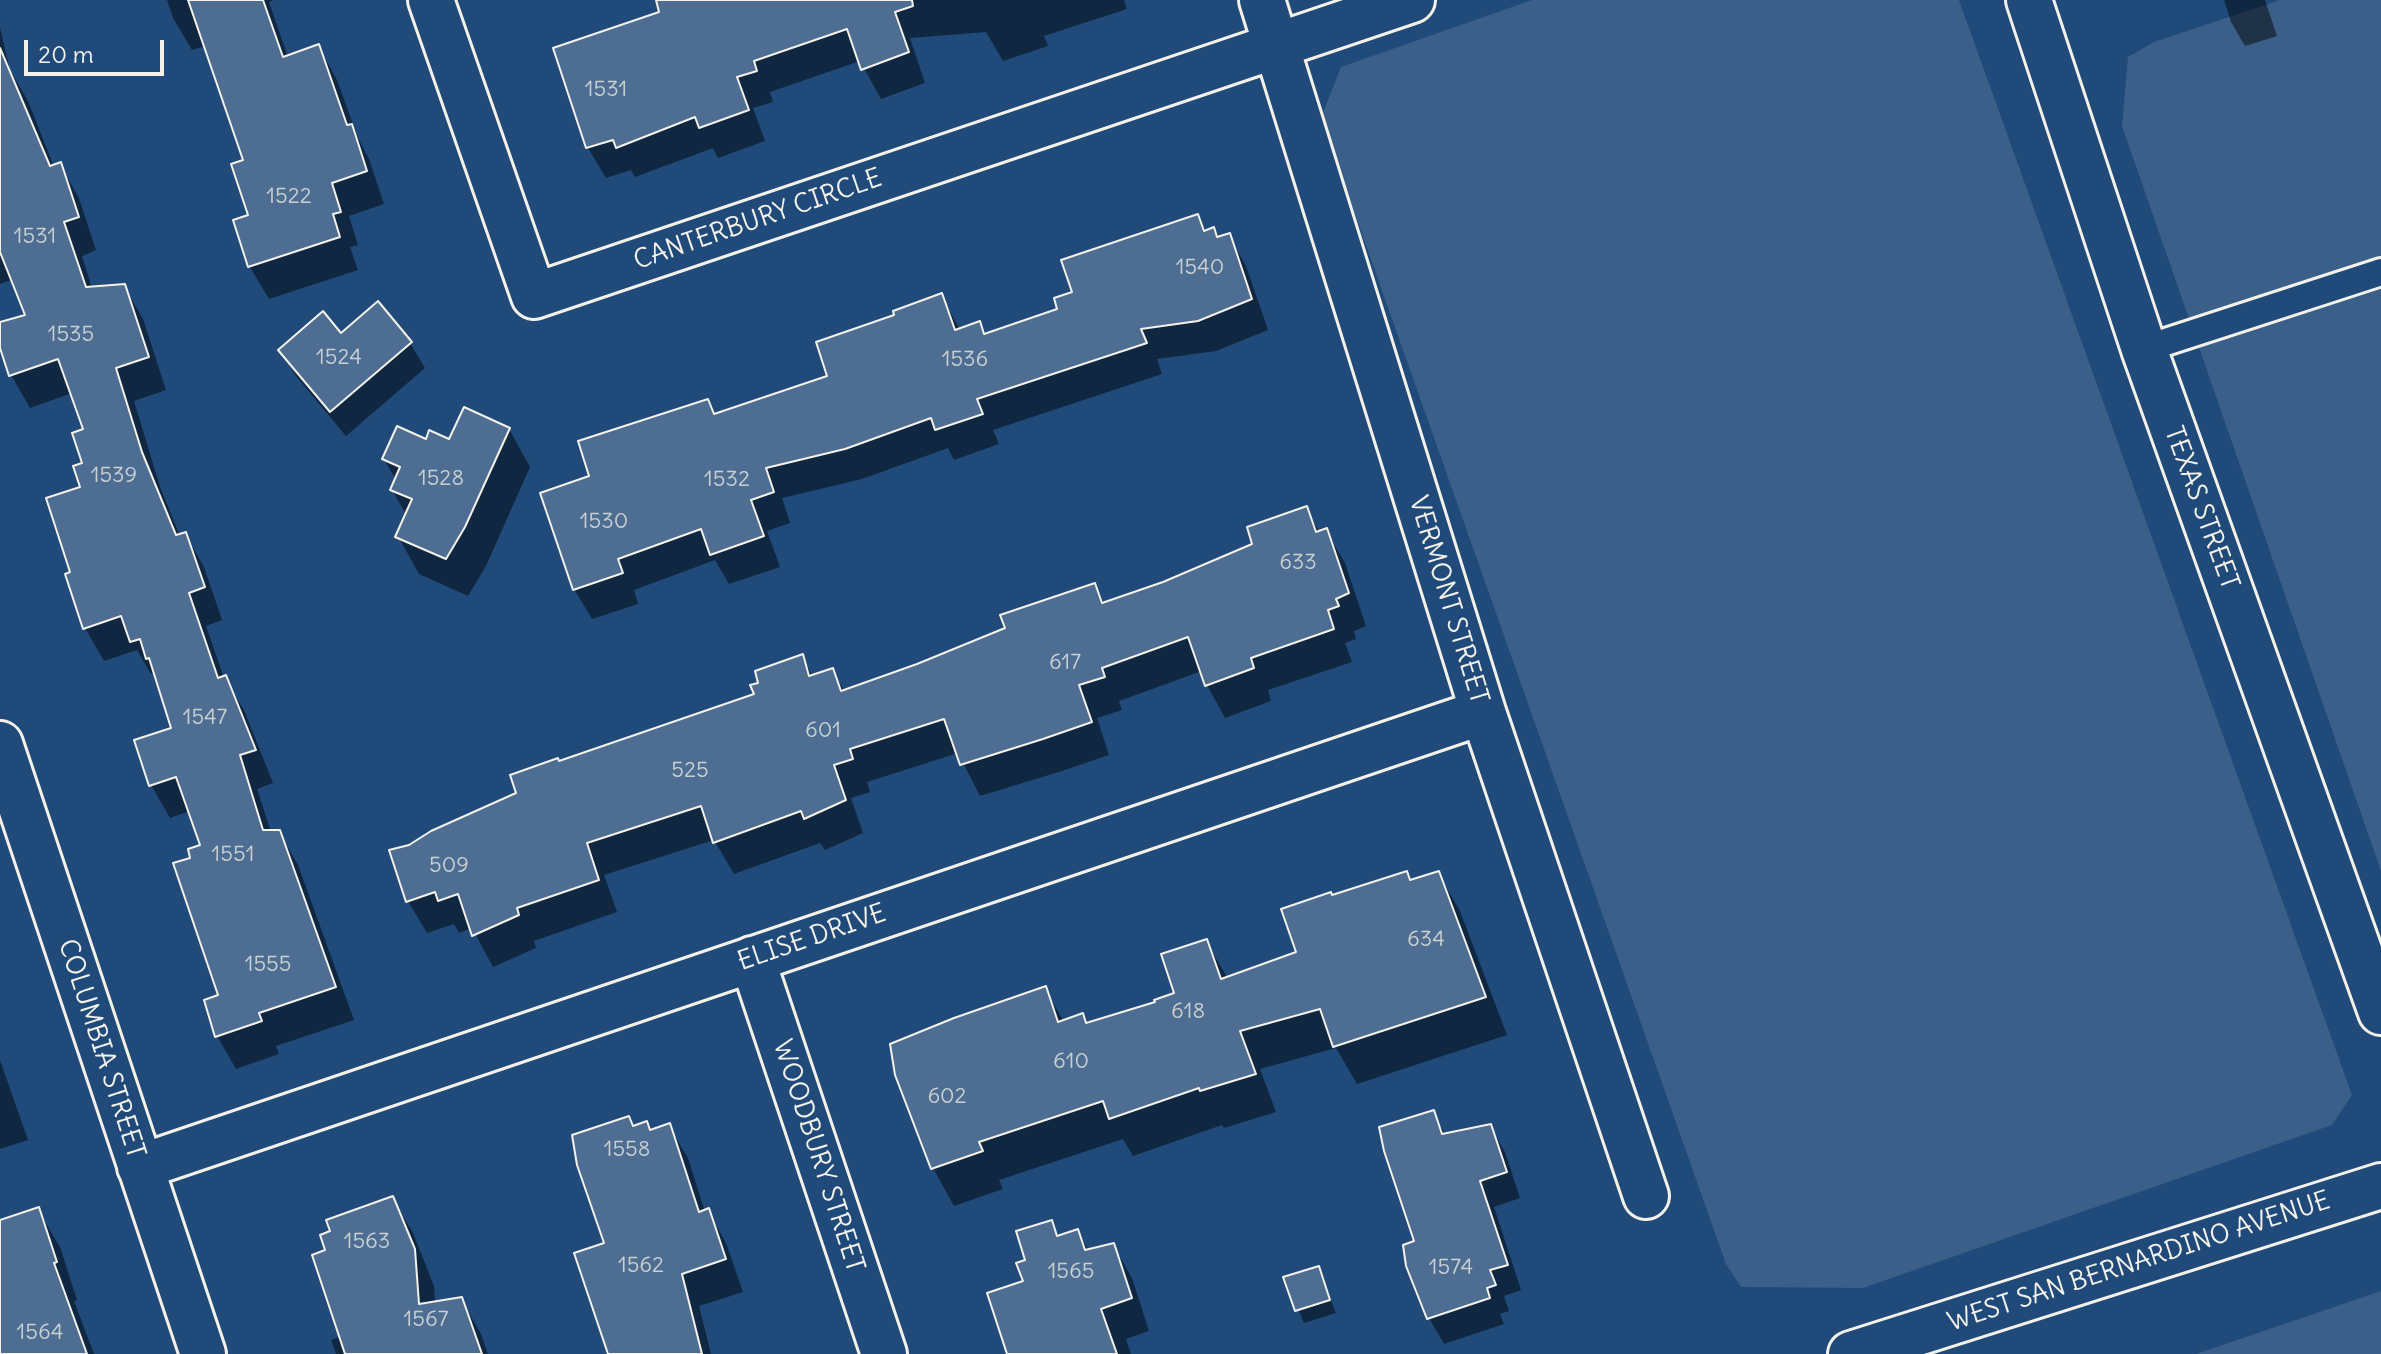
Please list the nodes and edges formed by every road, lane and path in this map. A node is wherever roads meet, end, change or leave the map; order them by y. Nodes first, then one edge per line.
1 (431, 0) edge
2 (1262, 0) edge
3 (1412, 0) edge
4 (2029, 0) edge
5 (1278, 46) junction
6 (2381, 272) edge
7 (2144, 349) junction
8 (1483, 712) junction
9 (0, 744) edge
10 (752, 959) junction
11 (2381, 1012) edge
12 (140, 1167) junction
13 (2381, 1186) edge
14 (1646, 1196) dead end
15 (203, 1354) edge
16 (884, 1354) edge
17 (1851, 1354) edge

1 - 5 street, CANTERBURY CIRCLE
2 - 5 street, VERMONT STREET
3 - 5 street
4 - 7 street, TEXAS STREET
5 - 8 street, VERMONT STREET
6 - 7 lane
7 - 11 street, TEXAS STREET
8 - 10 street, ELISE DRIVE
8 - 14 street, VERMONT STREET
9 - 12 street, COLUMBIA STREET
10 - 12 street, ELISE DRIVE
10 - 16 street, WOODBURY STREET
12 - 15 street, COLUMBIA STREET
13 - 17 street, WEST SAN BERNARDINO AVENUE

